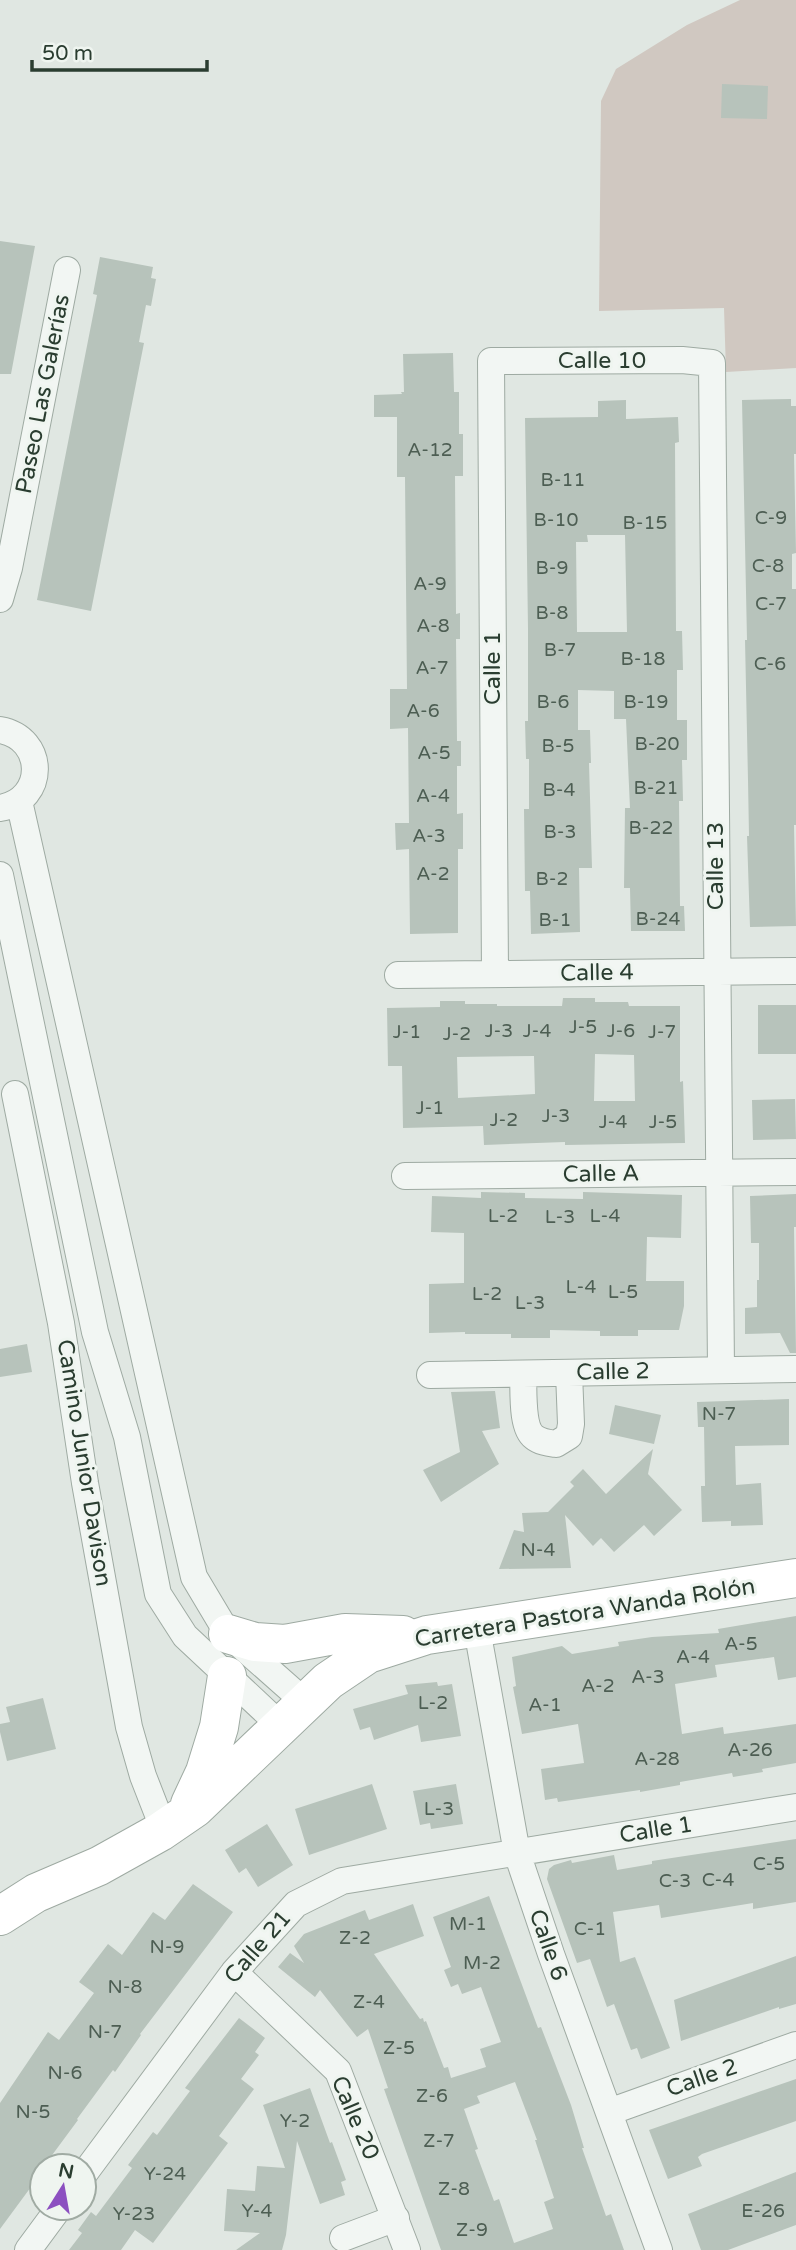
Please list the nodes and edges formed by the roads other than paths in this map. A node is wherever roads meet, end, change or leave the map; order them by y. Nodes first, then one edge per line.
1 (67, 270) dead end
2 (491, 361) joint
3 (712, 363) joint
4 (0, 599) edge
5 (0, 730) edge
6 (9, 805) edge
7 (0, 875) edge
8 (796, 971) edge
9 (717, 972) junction
10 (495, 974) junction
11 (398, 975) dead end
12 (15, 1094) dead end
13 (719, 1172) junction
14 (796, 1172) edge
15 (405, 1176) dead end
16 (796, 1369) edge
17 (721, 1370) junction
18 (569, 1373) junction
19 (523, 1374) junction
20 (430, 1375) dead end
21 (796, 1578) edge
22 (477, 1629) junction
23 (228, 1634) junction
24 (426, 1635) junction
25 (227, 1676) junction
26 (293, 1714) junction
27 (796, 1807) edge
28 (174, 1822) junction
29 (517, 1853) junction
30 (0, 1916) edge
31 (234, 1972) junction
32 (796, 2045) edge
33 (609, 2112) junction
34 (98, 2155) edge
35 (396, 2218) junction
36 (48, 2222) edge
37 (343, 2238) dead end
38 (27, 2250) edge
39 (407, 2250) edge
40 (659, 2250) edge

1 - 4 street, Paseo Las Galerías
2 - 3 street, Calle 10
2 - 10 street, Calle 1
3 - 9 street, Calle 13
5 - 6 street
6 - 23 street
7 - 25 street
8 - 9 street, Calle 4
9 - 10 street, Calle 4
9 - 13 street, Calle 13
10 - 11 street, Calle 4
12 - 28 street, Camino Junior Davison
13 - 14 street, Calle A
13 - 15 street, Calle A
13 - 17 street, Calle 13
16 - 17 street, Calle 2
17 - 18 street, Calle 2
18 - 19 street, Calle 2
18 - 19 street
19 - 20 street, Calle 2
21 - 22 street, Carretera Pastora Wanda Rolón
22 - 24 street, Carretera Pastora Wanda Rolón
22 - 29 street, Calle 6
23 - 24 street
23 - 26 street
24 - 26 street, Carretera Pastora Wanda Rolón
25 - 26 street
25 - 28 street
26 - 28 street, Carretera Pastora Wanda Rolón
27 - 29 street, Calle 1
28 - 30 street, Carretera Pastora Wanda Rolón
29 - 31 street, Calle 21
29 - 33 street, Calle 6
31 - 34 street, Calle 21
31 - 35 street, Calle 20
32 - 33 street, Calle 2
33 - 40 street, Calle 6
35 - 37 street
35 - 39 street, Calle 20
36 - 38 street

